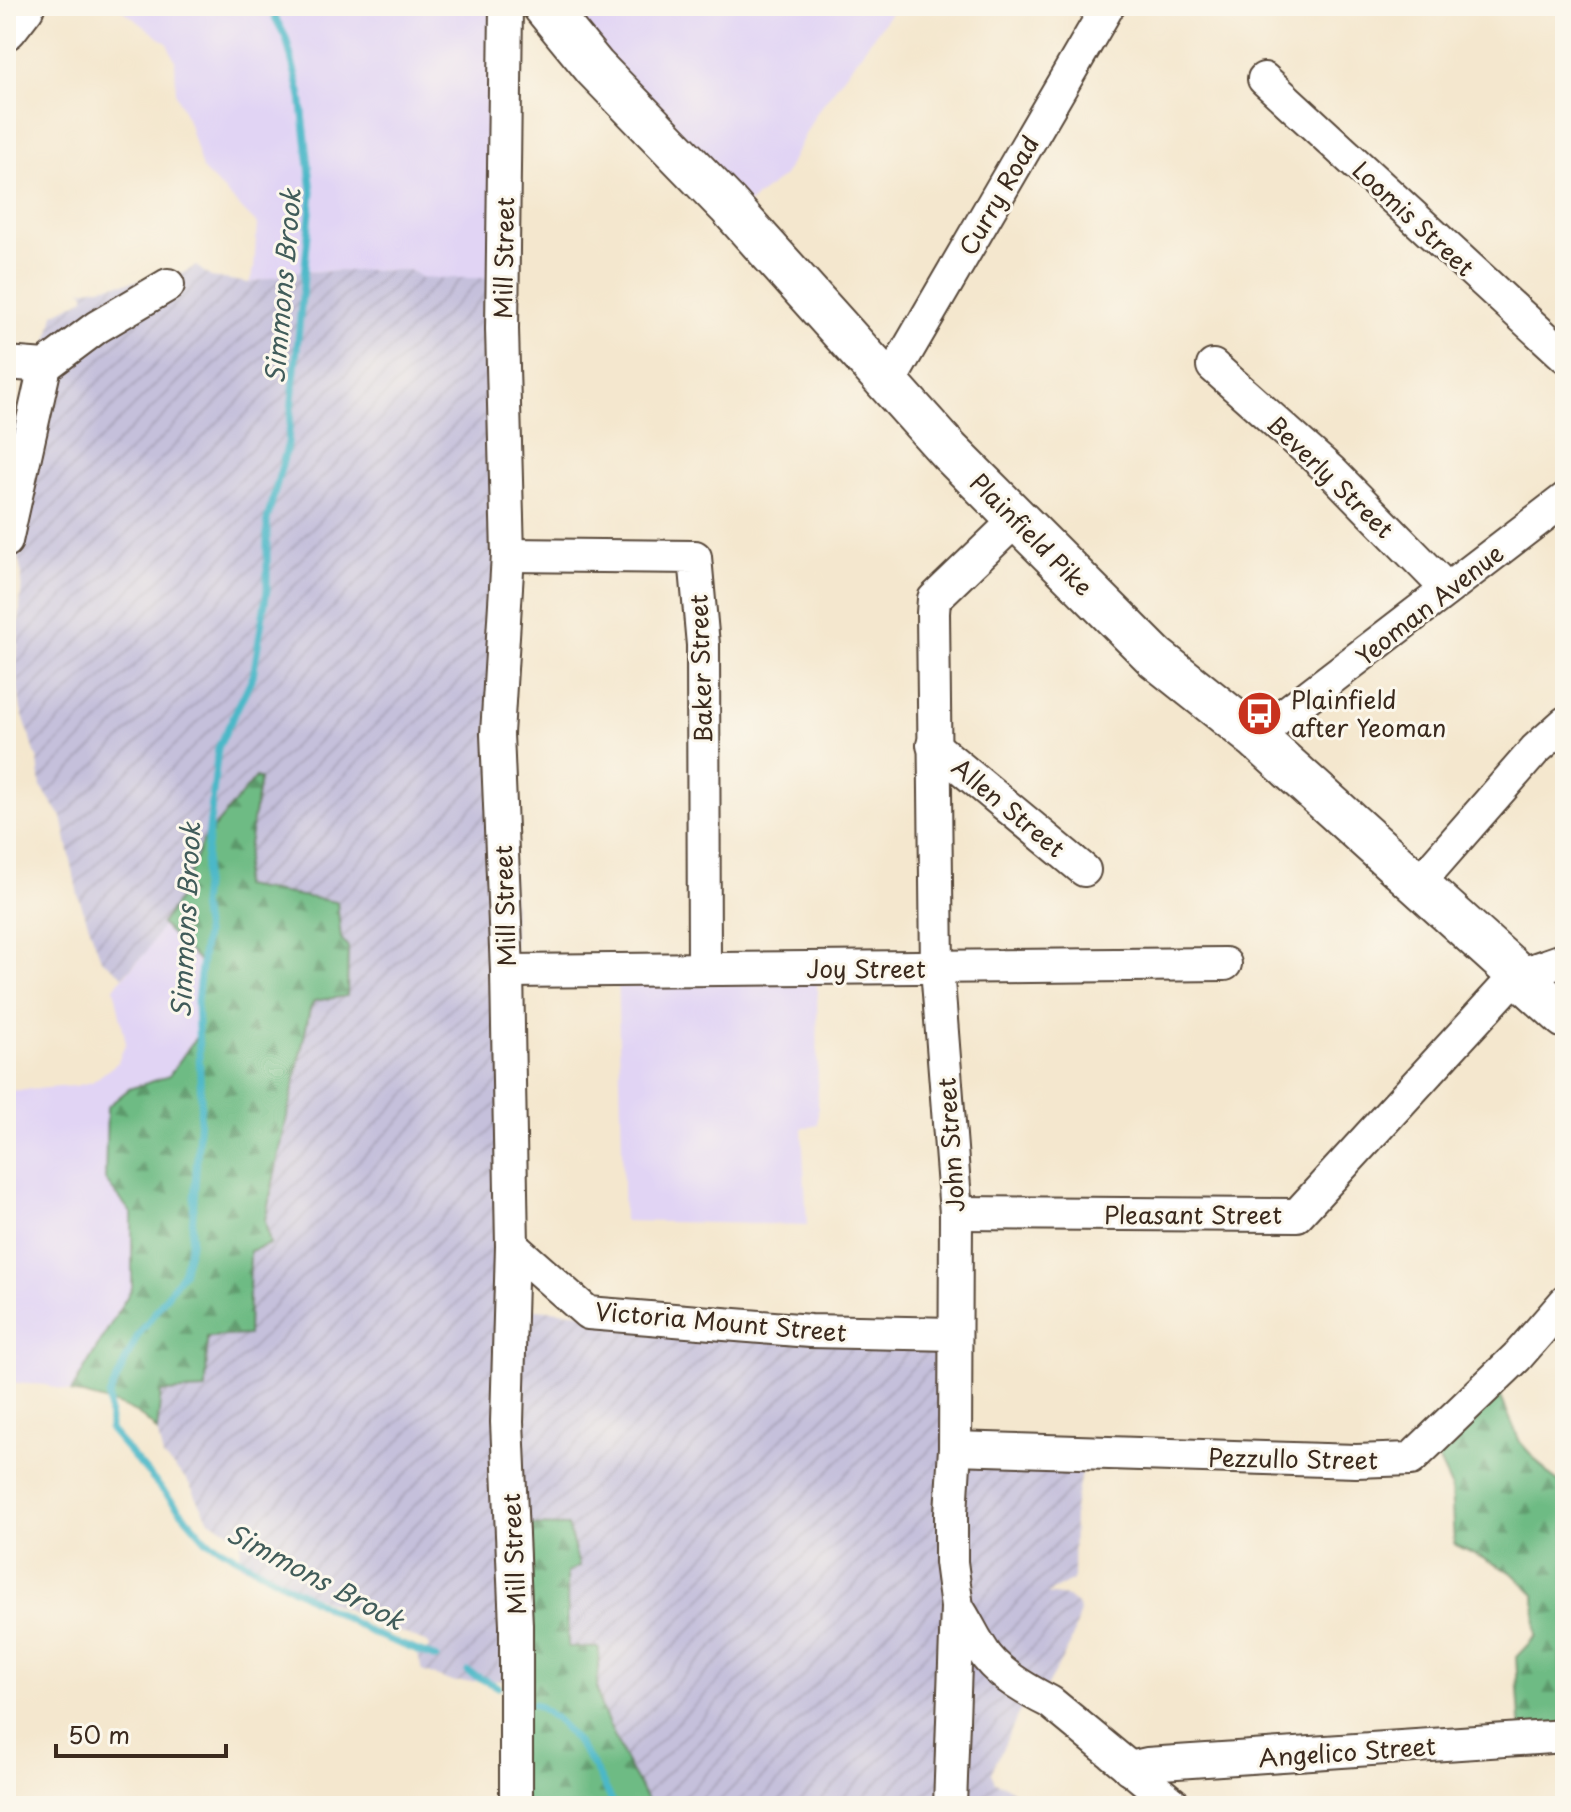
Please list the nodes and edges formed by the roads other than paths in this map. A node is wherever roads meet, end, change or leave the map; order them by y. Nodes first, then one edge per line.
1 (23, 6) edge
2 (506, 6) edge
3 (544, 6) edge
4 (1108, 6) edge
5 (6, 28) edge
6 (1264, 79) dead end
7 (168, 285) dead end
8 (1565, 356) edge
9 (6, 363) edge
10 (45, 366) junction
11 (1213, 366) dead end
12 (888, 384) junction
13 (1565, 499) edge
14 (1017, 519) junction
15 (6, 541) edge
16 (508, 555) junction
17 (1447, 589) junction
18 (1565, 723) edge
19 (1255, 737) junction
20 (933, 745) junction
21 (1084, 870) dead end
22 (1417, 885) junction
23 (1565, 959) edge
24 (1225, 964) dead end
25 (937, 968) junction
26 (704, 969) junction
27 (507, 971) junction
28 (1516, 976) junction
29 (1565, 1017) edge
30 (956, 1213) junction
31 (512, 1246) junction
32 (1565, 1302) edge
33 (954, 1334) junction
34 (955, 1448) junction
35 (957, 1607) junction
36 (1565, 1736) edge
37 (1129, 1768) junction
38 (516, 1806) edge
39 (950, 1806) edge
40 (1176, 1806) edge

1 - 5 main road
2 - 16 street, Mill Street
3 - 12 main road, Plainfield Pike
4 - 12 street, Curry Road
6 - 8 street, Loomis Street
7 - 10 street
9 - 10 street
10 - 15 street
11 - 17 street, Beverly Street
12 - 14 main road, Plainfield Pike
13 - 17 street, Yeoman Avenue
14 - 19 main road, Plainfield Pike
14 - 20 street, John Street
16 - 26 street, Baker Street
16 - 27 street, Mill Street
17 - 19 street, Yeoman Avenue
18 - 22 street
19 - 22 main road, Plainfield Pike
20 - 21 street, Allen Street
20 - 25 street, John Street
22 - 28 main road, Plainfield Pike
23 - 28 street
24 - 25 street, Joy Street
25 - 26 street, Joy Street
25 - 30 street, John Street
26 - 27 street, Joy Street
27 - 31 street, Mill Street
28 - 29 main road, Plainfield Pike
28 - 30 street, Pleasant Street
30 - 33 street, John Street
31 - 33 street, Victoria Mount Street
31 - 38 street, Mill Street
32 - 34 street, Pezzullo Street
33 - 34 street, John Street
34 - 35 street, John Street
35 - 37 street
35 - 39 street, John Street
36 - 37 street, Angelico Street
37 - 40 street

